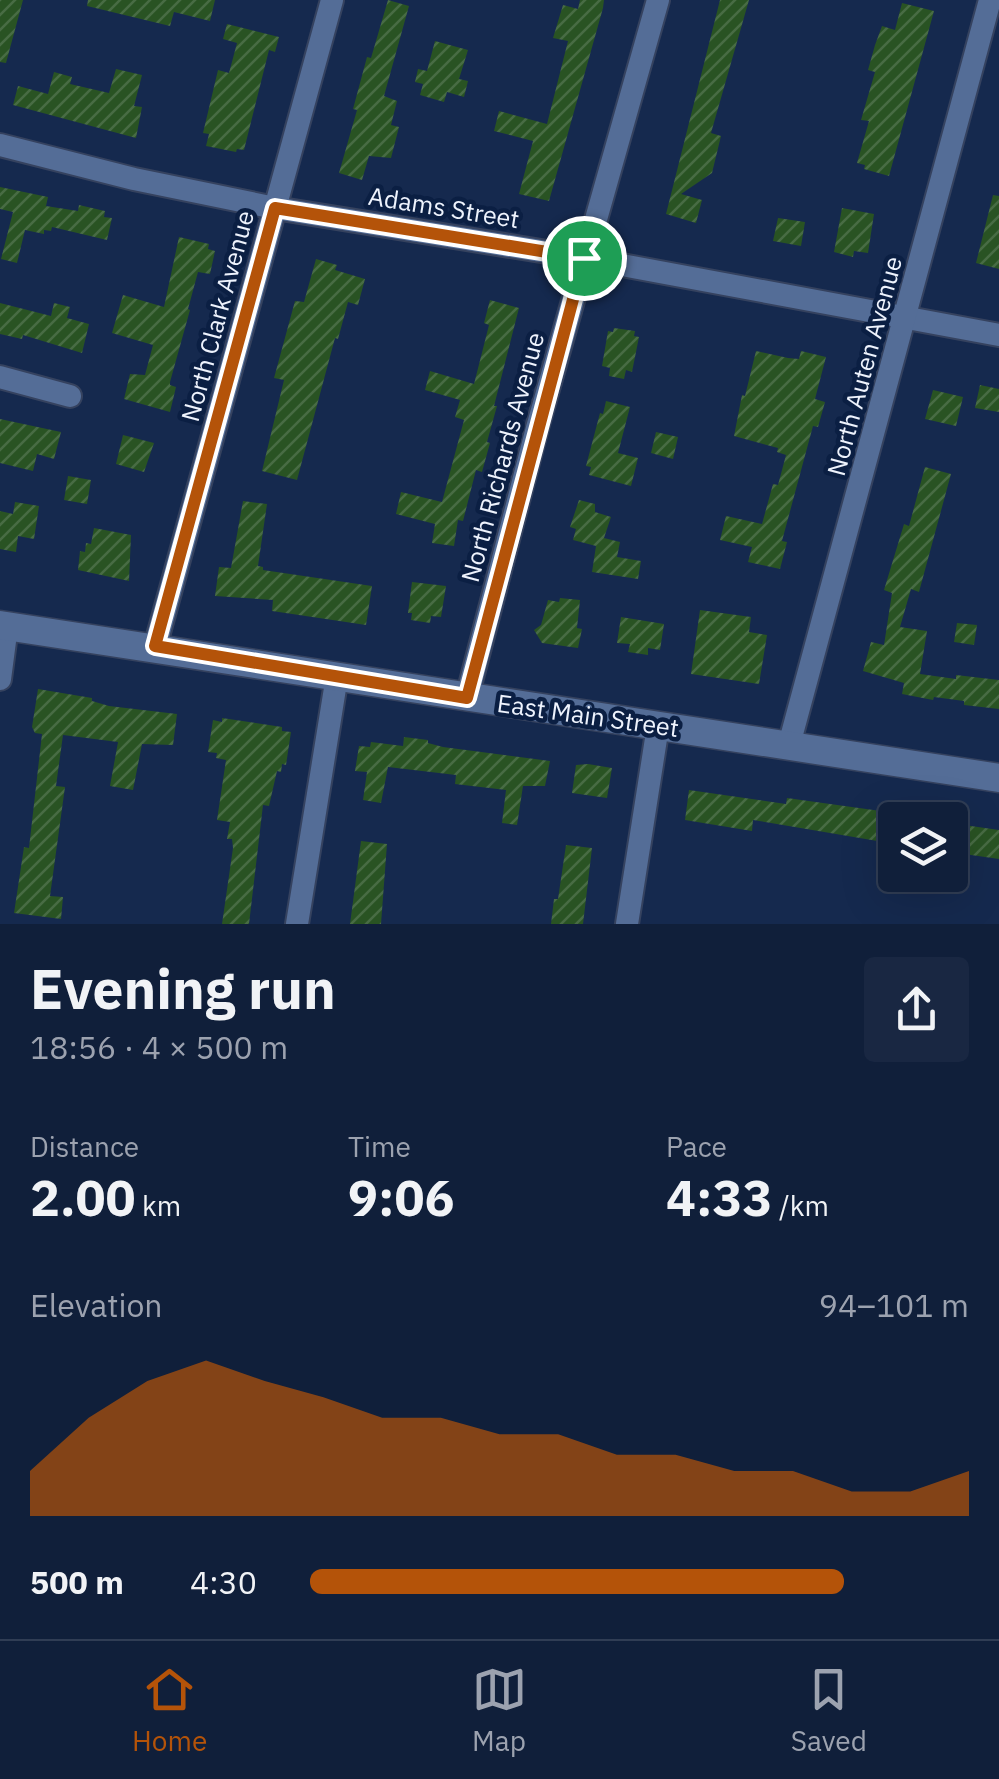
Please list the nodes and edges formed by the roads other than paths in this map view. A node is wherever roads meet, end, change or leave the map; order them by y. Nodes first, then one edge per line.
1 (332, 0) edge
2 (658, 0) edge
3 (990, 0) edge
4 (0, 144) edge
5 (275, 208) junction
6 (584, 258) junction
7 (905, 318) junction
8 (999, 335) edge
9 (0, 377) edge
10 (70, 396) dead end
11 (4, 626) edge
12 (155, 646) junction
13 (337, 676) junction
14 (0, 679) edge
15 (467, 698) junction
16 (658, 726) junction
17 (788, 745) junction
18 (999, 778) edge
19 (297, 924) edge
20 (627, 924) edge

1 - 5 street, North Clark Avenue
2 - 6 street, North Richards Avenue
3 - 7 street, North Auten Avenue
4 - 5 street, Adams Street
5 - 6 street, Adams Street
5 - 12 street, North Clark Avenue
6 - 7 street, Adams Street
6 - 15 street, North Richards Avenue
7 - 8 street, Adams Street
7 - 17 street, North Auten Avenue
9 - 10 street
11 - 12 street, East Main Street
11 - 14 street
12 - 13 street, East Main Street
13 - 15 street, East Main Street
13 - 19 street
15 - 16 street, East Main Street
16 - 17 street, East Main Street
16 - 20 street
17 - 18 street, East Main Street

